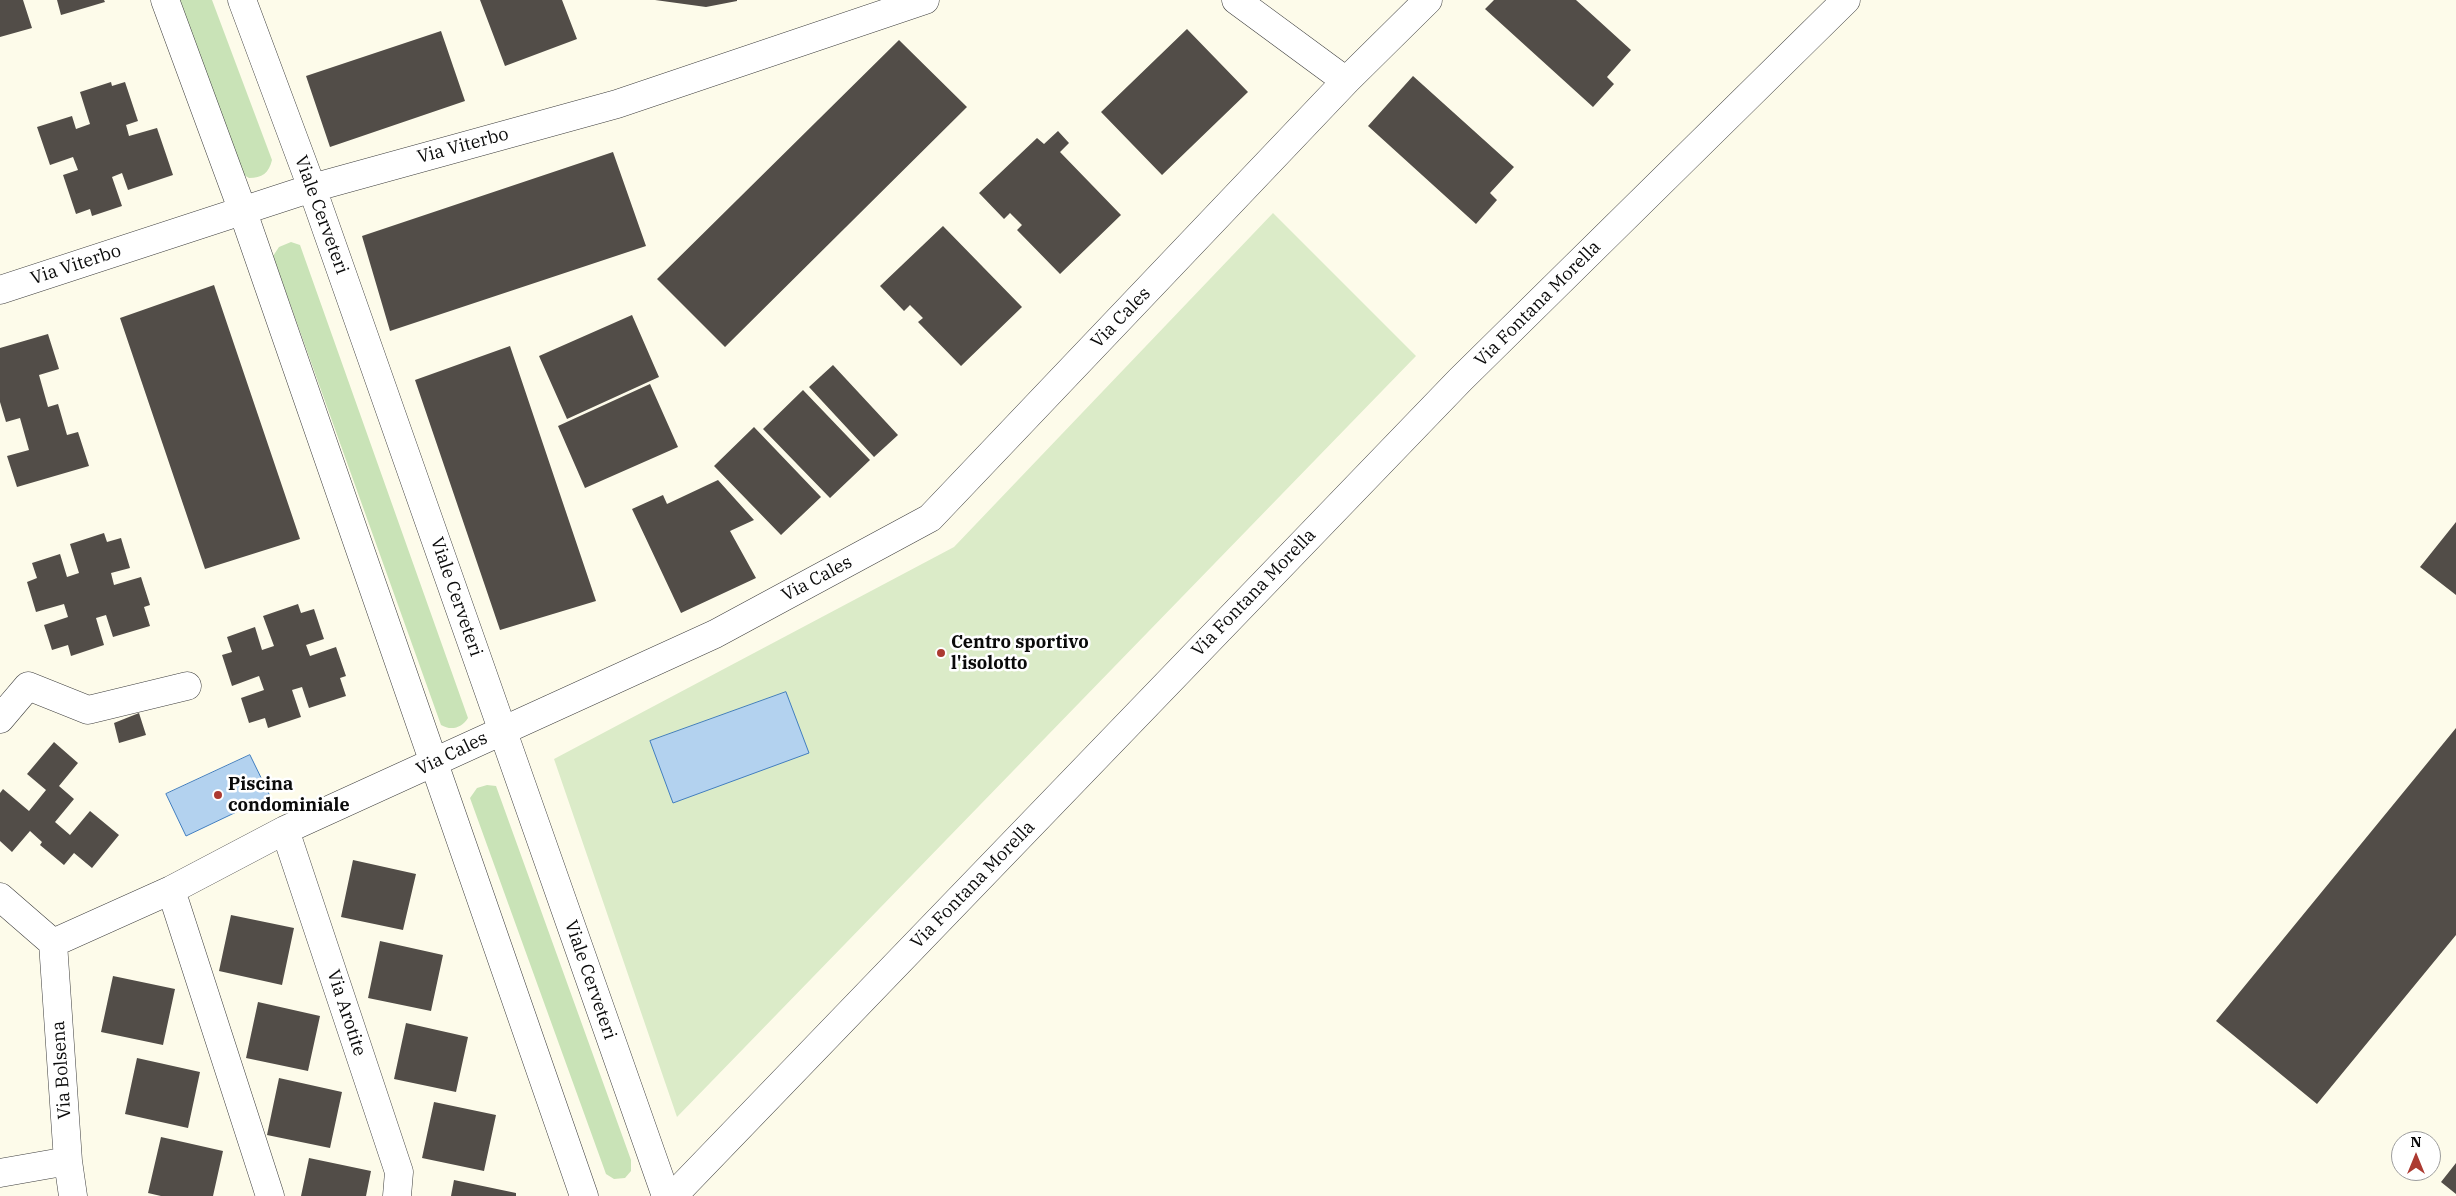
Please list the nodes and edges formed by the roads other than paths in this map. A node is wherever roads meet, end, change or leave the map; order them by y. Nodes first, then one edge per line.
1 (165, 0) edge
2 (242, 0) edge
3 (925, 0) edge
4 (1236, 0) edge
5 (1428, 0) edge
6 (1846, 0) edge
7 (1346, 81) junction
8 (312, 188) junction
9 (242, 209) junction
10 (0, 290) edge
11 (187, 686) dead end
12 (0, 719) edge
13 (502, 730) junction
14 (434, 764) junction
15 (286, 830) junction
16 (171, 890) junction
17 (0, 897) edge
18 (53, 943) junction
19 (68, 1161) junction
20 (0, 1172) edge
21 (72, 1196) edge
22 (270, 1196) edge
23 (397, 1196) edge
24 (584, 1196) edge
25 (666, 1196) edge
26 (673, 1196) edge

1 - 9 street
2 - 8 street, Viale Cerveteri
3 - 8 street, Via Viterbo
4 - 7 street
5 - 7 street, Via Cales
6 - 26 street, Via Fontana Morella
7 - 13 street, Via Cales
8 - 9 street, Via Viterbo
8 - 13 street, Viale Cerveteri
9 - 10 street, Via Viterbo
9 - 14 street
11 - 12 street
13 - 14 street, Via Cales
13 - 25 street, Viale Cerveteri
14 - 15 street, Via Cales
14 - 24 street
15 - 16 street, Via Cales
15 - 23 street, Via Arotite
16 - 18 street, Via Cales
16 - 22 street
17 - 18 street
18 - 19 street, Via Bolsena
19 - 20 street
19 - 21 street, Via Bolsena

